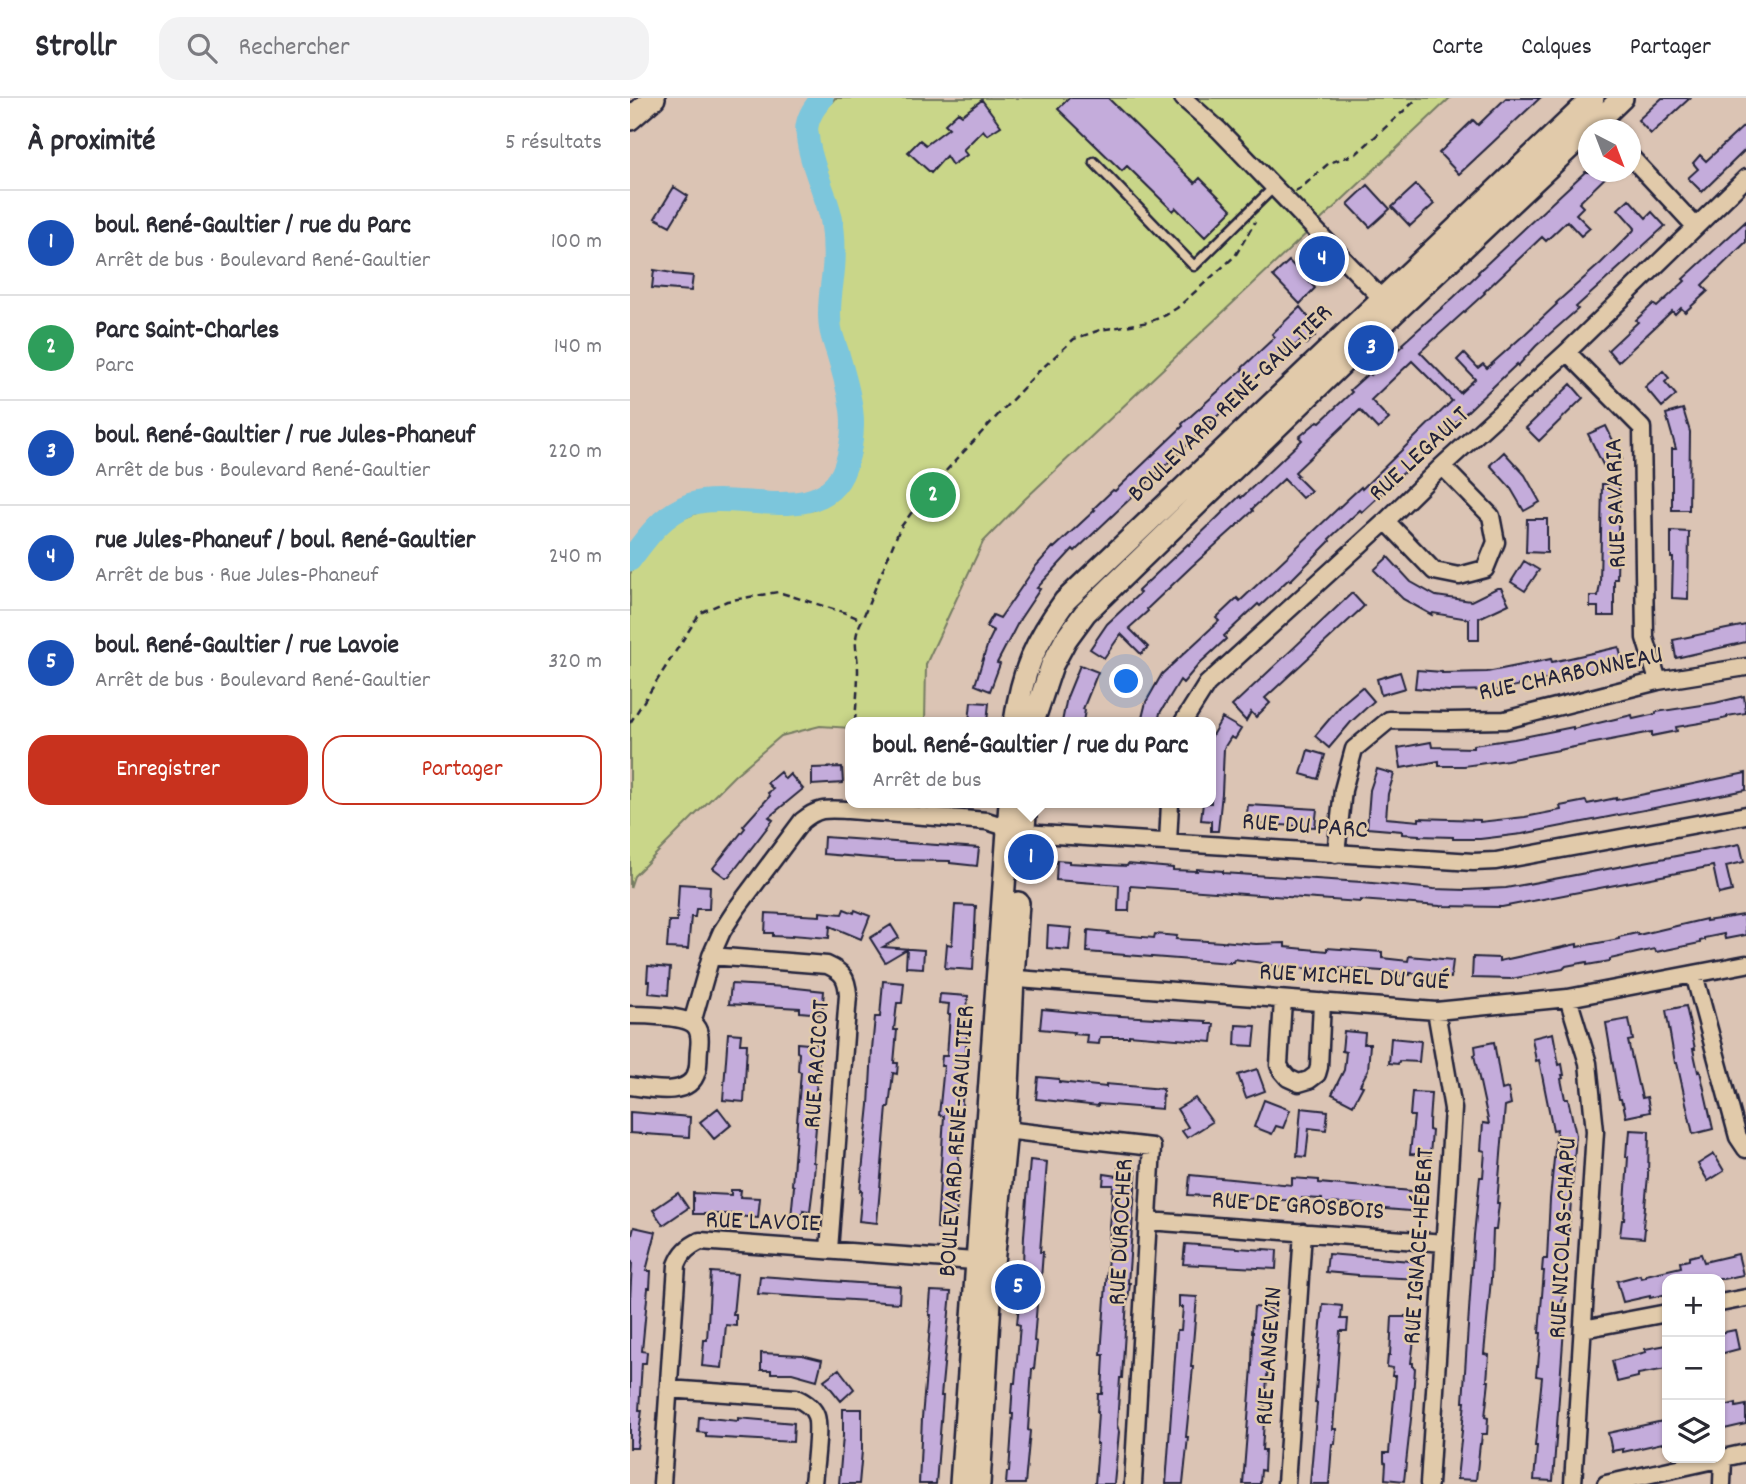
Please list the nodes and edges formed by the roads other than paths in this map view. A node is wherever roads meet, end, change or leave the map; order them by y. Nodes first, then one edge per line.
1 (654, 98) edge
2 (1183, 98) edge
3 (1622, 98) edge
4 (630, 118) edge
5 (1593, 119) edge
6 (1578, 133) edge
7 (1094, 162) dead end
8 (1641, 168) edge
9 (1746, 178) edge
10 (1279, 192) junction
11 (1695, 226) junction
12 (1388, 305) junction
13 (1567, 352) junction
14 (1442, 466) junction
15 (1386, 521) junction
16 (1746, 667) edge
17 (1658, 681) junction
18 (1016, 717) edge
19 (1034, 717) edge
20 (1186, 717) edge
21 (1011, 808) edge
22 (1024, 808) edge
23 (1170, 808) edge
24 (1746, 815) edge
25 (1017, 830) junction
26 (1168, 842) junction
27 (1336, 854) junction
28 (711, 956) junction
29 (1746, 964) edge
30 (1695, 975) junction
31 (1005, 978) junction
32 (1567, 998) junction
33 (1283, 1000) junction
34 (1322, 1002) junction
35 (1436, 1012) junction
36 (630, 1015) edge
37 (692, 1023) junction
38 (630, 1086) edge
39 (997, 1129) junction
40 (1746, 1149) edge
41 (1148, 1221) junction
42 (1303, 1231) junction
43 (1445, 1243) junction
44 (829, 1250) junction
45 (985, 1262) junction
46 (1746, 1298) edge
47 (1725, 1302) edge
48 (1662, 1314) edge
49 (1583, 1329) junction
50 (668, 1389) junction
51 (1746, 1452) edge
52 (1725, 1457) edge
53 (1700, 1463) edge
54 (1723, 1463) edge
55 (662, 1484) edge
56 (813, 1484) edge
57 (961, 1484) edge
58 (979, 1484) edge
59 (1133, 1484) edge
60 (1286, 1484) edge
61 (1429, 1484) edge
62 (1573, 1484) edge
63 (1606, 1484) edge
64 (1722, 1484) edge

1 - 4 street
2 - 10 street
3 - 5 street, BOULEVARD RENÉ-GAULTIER
6 - 12 street, BOULEVARD RENÉ-GAULTIER
7 - 10 lane
8 - 11 street
9 - 11 street, RUE LEGAULT
10 - 12 street
11 - 13 street, RUE LEGAULT
12 - 18 street, BOULEVARD RENÉ-GAULTIER
12 - 19 street, BOULEVARD RENÉ-GAULTIER
13 - 14 street, RUE LEGAULT
13 - 17 street, RUE SAVARIA
14 - 15 street, RUE LEGAULT
14 - 15 street
15 - 20 street, RUE LEGAULT
16 - 17 street, RUE CHARBONNEAU
17 - 27 street, RUE CHARBONNEAU
21 - 25 street, BOULEVARD RENÉ-GAULTIER
22 - 25 street, BOULEVARD RENÉ-GAULTIER
23 - 26 street
24 - 27 street, RUE DU PARC
25 - 26 street, RUE DU PARC
25 - 28 street, RUE DU PARC
25 - 31 street, BOULEVARD RENÉ-GAULTIER
26 - 27 street, RUE DU PARC
28 - 37 street, RUE DU PARC
28 - 44 street, RUE RACICOT
29 - 30 street, RUE MICHEL DU GUÉ
30 - 32 street, RUE MICHEL DU GUÉ
30 - 40 street
31 - 33 street, RUE MICHEL DU GUÉ
31 - 39 street, BOULEVARD RENÉ-GAULTIER
32 - 35 street, RUE MICHEL DU GUÉ
32 - 49 street, RUE NICOLAS-CHAPU
33 - 34 street, RUE MICHEL DU GUÉ
33 - 34 street
34 - 35 street, RUE MICHEL DU GUÉ
35 - 43 street, RUE IGNACE-HÉBERT
36 - 37 street
37 - 38 street
39 - 41 street, RUE DUROCHER
39 - 45 street, BOULEVARD RENÉ-GAULTIER
41 - 42 street, RUE DE GROSBOIS
41 - 59 street, RUE DUROCHER
42 - 43 street, RUE DE GROSBOIS
42 - 60 street, RUE LANGEVIN
43 - 61 street, RUE IGNACE-HÉBERT
44 - 45 street, RUE LAVOIE
44 - 50 street, RUE LAVOIE
45 - 57 street, BOULEVARD RENÉ-GAULTIER
45 - 58 street, BOULEVARD RENÉ-GAULTIER
46 - 47 street
48 - 49 street
49 - 62 street, RUE NICOLAS-CHAPU
50 - 55 street, RUE LAVOIE
50 - 56 street
51 - 52 street
53 - 63 street
54 - 64 street

